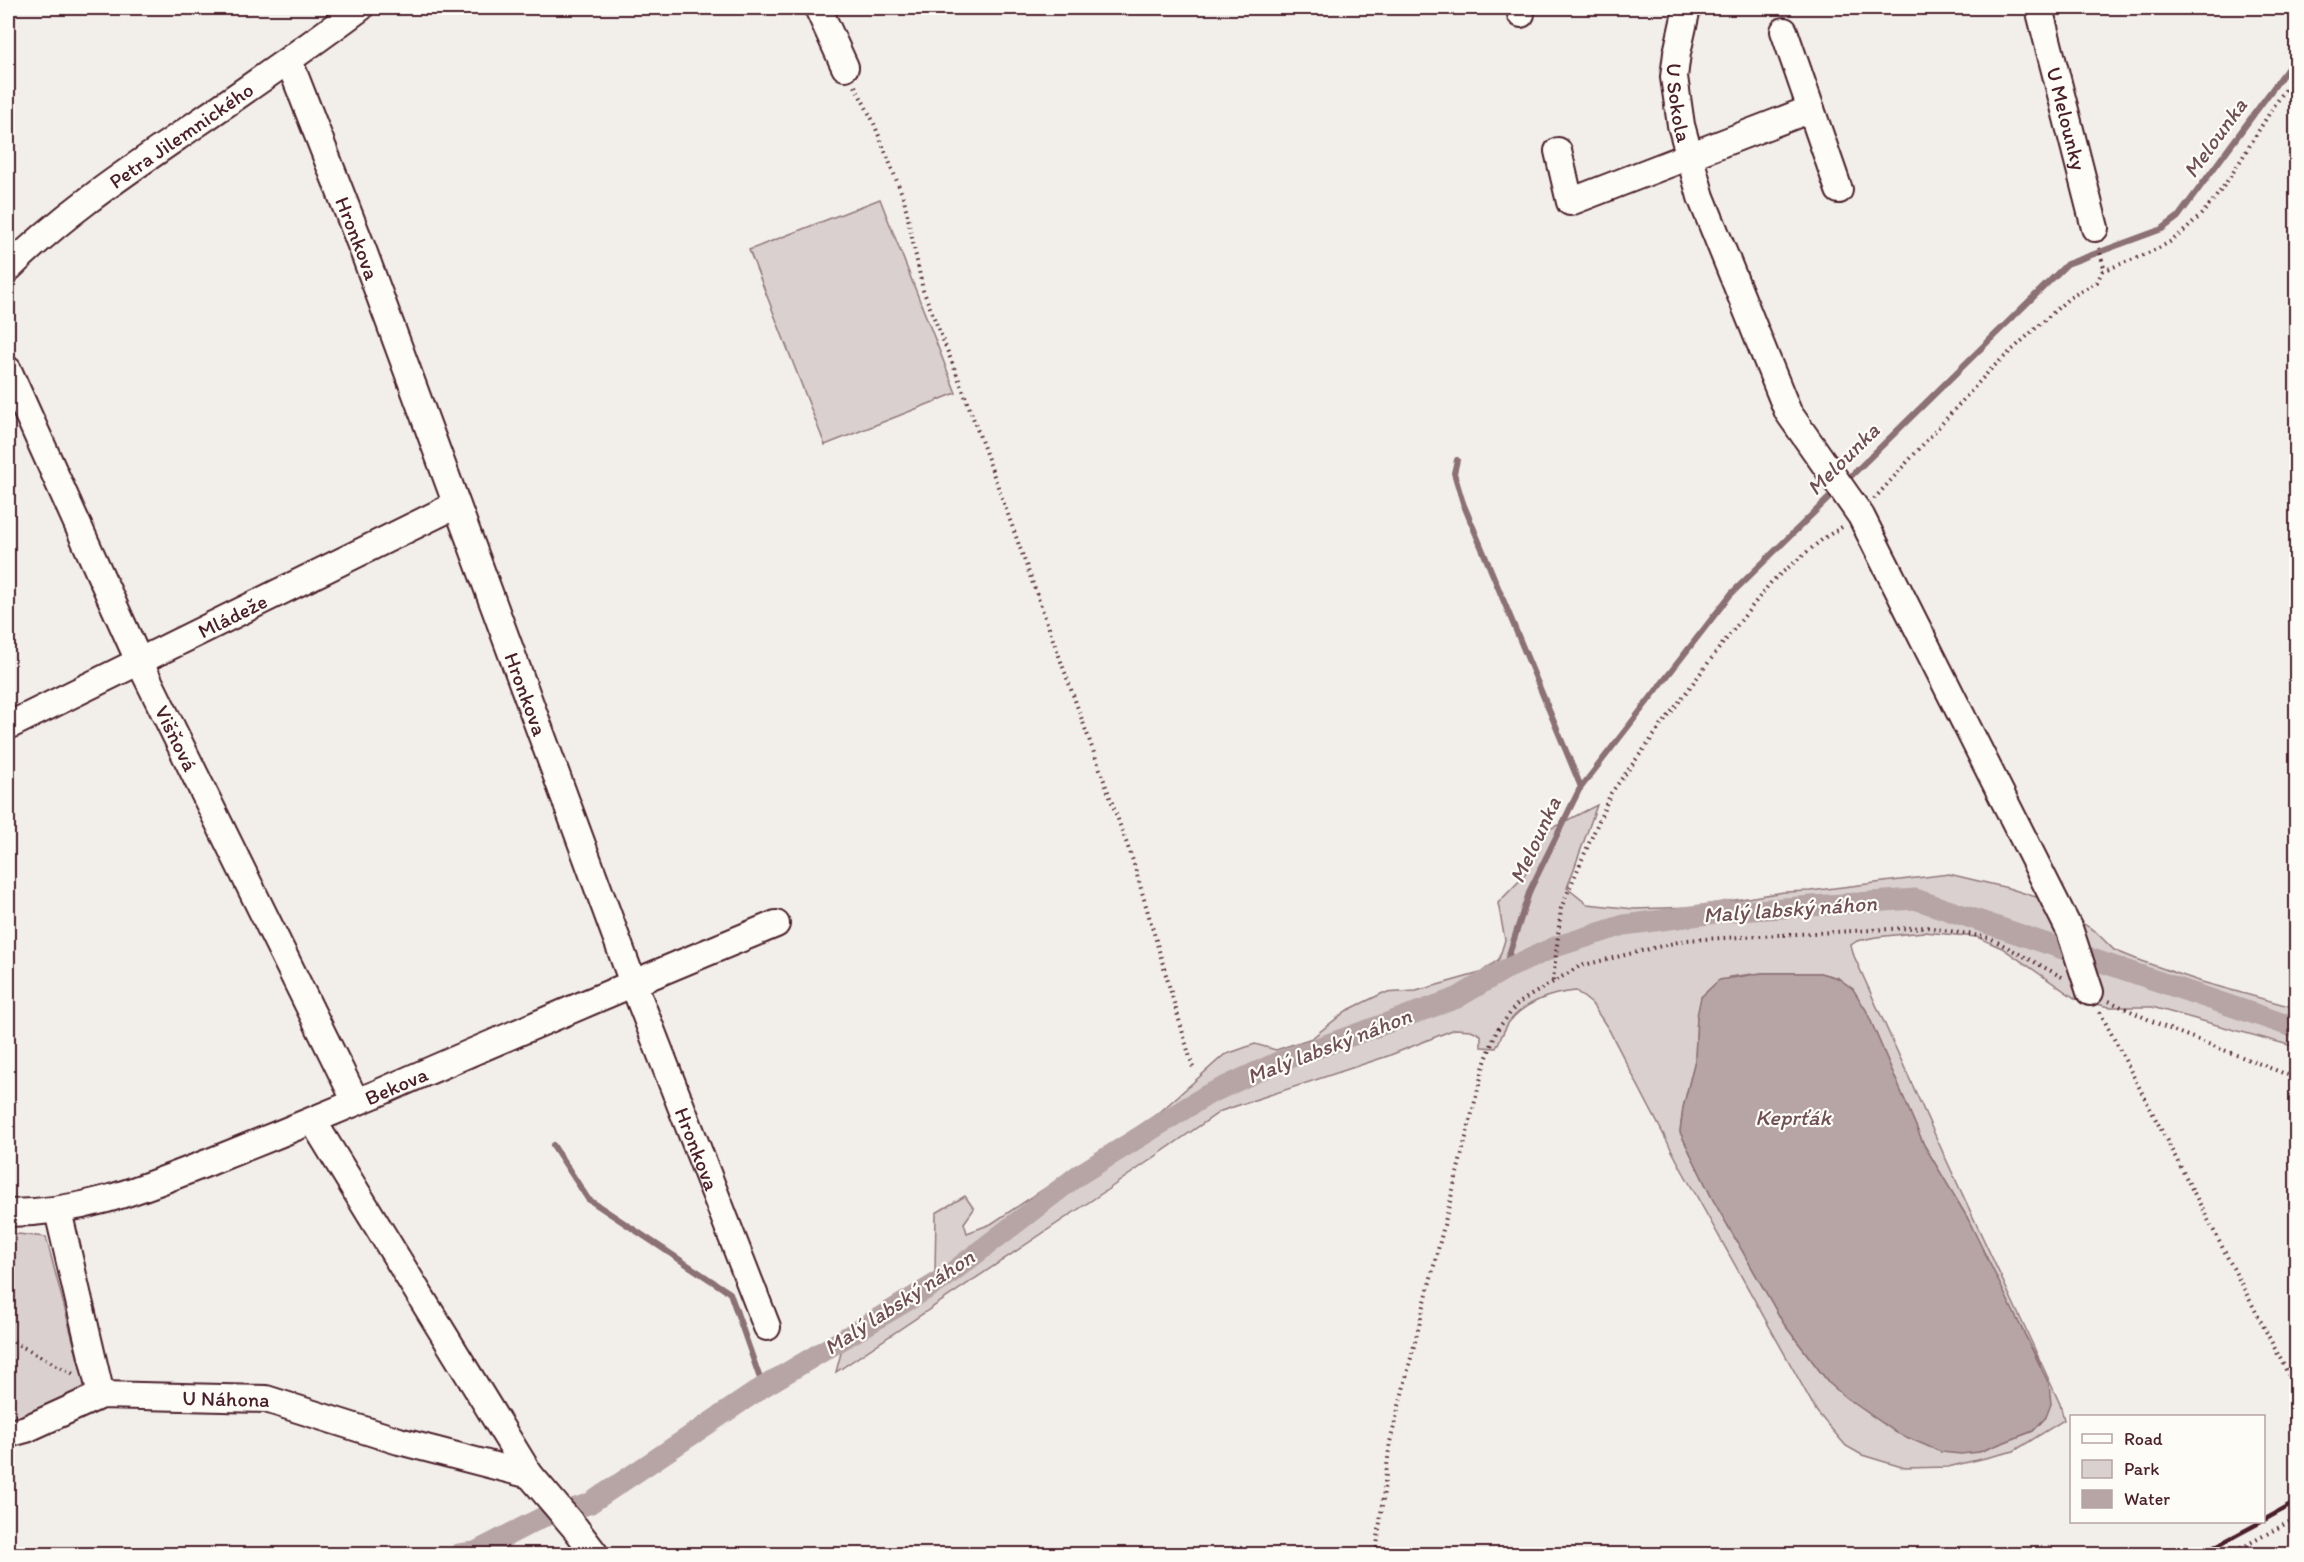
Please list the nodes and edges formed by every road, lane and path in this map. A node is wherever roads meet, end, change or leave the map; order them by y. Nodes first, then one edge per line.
1 (360, 8) edge
2 (818, 8) edge
3 (1687, 8) edge
4 (2039, 8) edge
5 (1784, 31) dead end
6 (289, 61) junction
7 (845, 67) joint
8 (2296, 76) edge
9 (1811, 109) junction
10 (1558, 151) dead end
11 (1689, 155) junction
12 (1839, 190) dead end
13 (2094, 228) dead end
14 (2103, 265) dead end
15 (8, 269) edge
16 (2102, 272) junction
17 (8, 370) edge
18 (456, 505) junction
19 (1856, 508) junction
20 (139, 661) junction
21 (8, 726) edge
22 (776, 924) dead end
23 (1553, 981) junction
24 (633, 983) junction
25 (2088, 984) junction
26 (1192, 1068) dead end
27 (2296, 1078) edge
28 (356, 1102) junction
29 (313, 1121) junction
30 (58, 1211) junction
31 (8, 1213) edge
32 (767, 1327) dead end
33 (8, 1339) edge
34 (2296, 1389) edge
35 (100, 1392) junction
36 (8, 1434) edge
37 (530, 1475) junction
38 (2296, 1518) edge
39 (595, 1554) edge
40 (1376, 1554) edge
41 (2230, 1554) edge

1 - 6 street, Petra Jilemnického
2 - 7 street
3 - 11 street, U Sokola
4 - 13 street, U Melounky
5 - 9 street
6 - 15 street, Petra Jilemnického
6 - 18 street, Hronkova
7 - 26 path
8 - 16 path
9 - 11 street
9 - 12 street
10 - 11 street
11 - 19 street, U Sokola
14 - 16 path
16 - 19 path
17 - 20 street, Višňová
18 - 20 street, Mládeže
18 - 24 street, Hronkova
19 - 23 path
19 - 25 street, U Sokola
20 - 21 street, Mládeže
20 - 28 street, Višňová
22 - 24 street, Bekova
23 - 25 path
23 - 40 path
24 - 28 street, Bekova
24 - 32 street, Hronkova
25 - 27 path
25 - 34 path
28 - 29 street, Bekova
29 - 30 street, Bekova
29 - 37 street
30 - 31 street, Bekova
30 - 35 street
33 - 35 path
35 - 36 street
35 - 37 street, U Náhona
37 - 39 street
38 - 41 path

